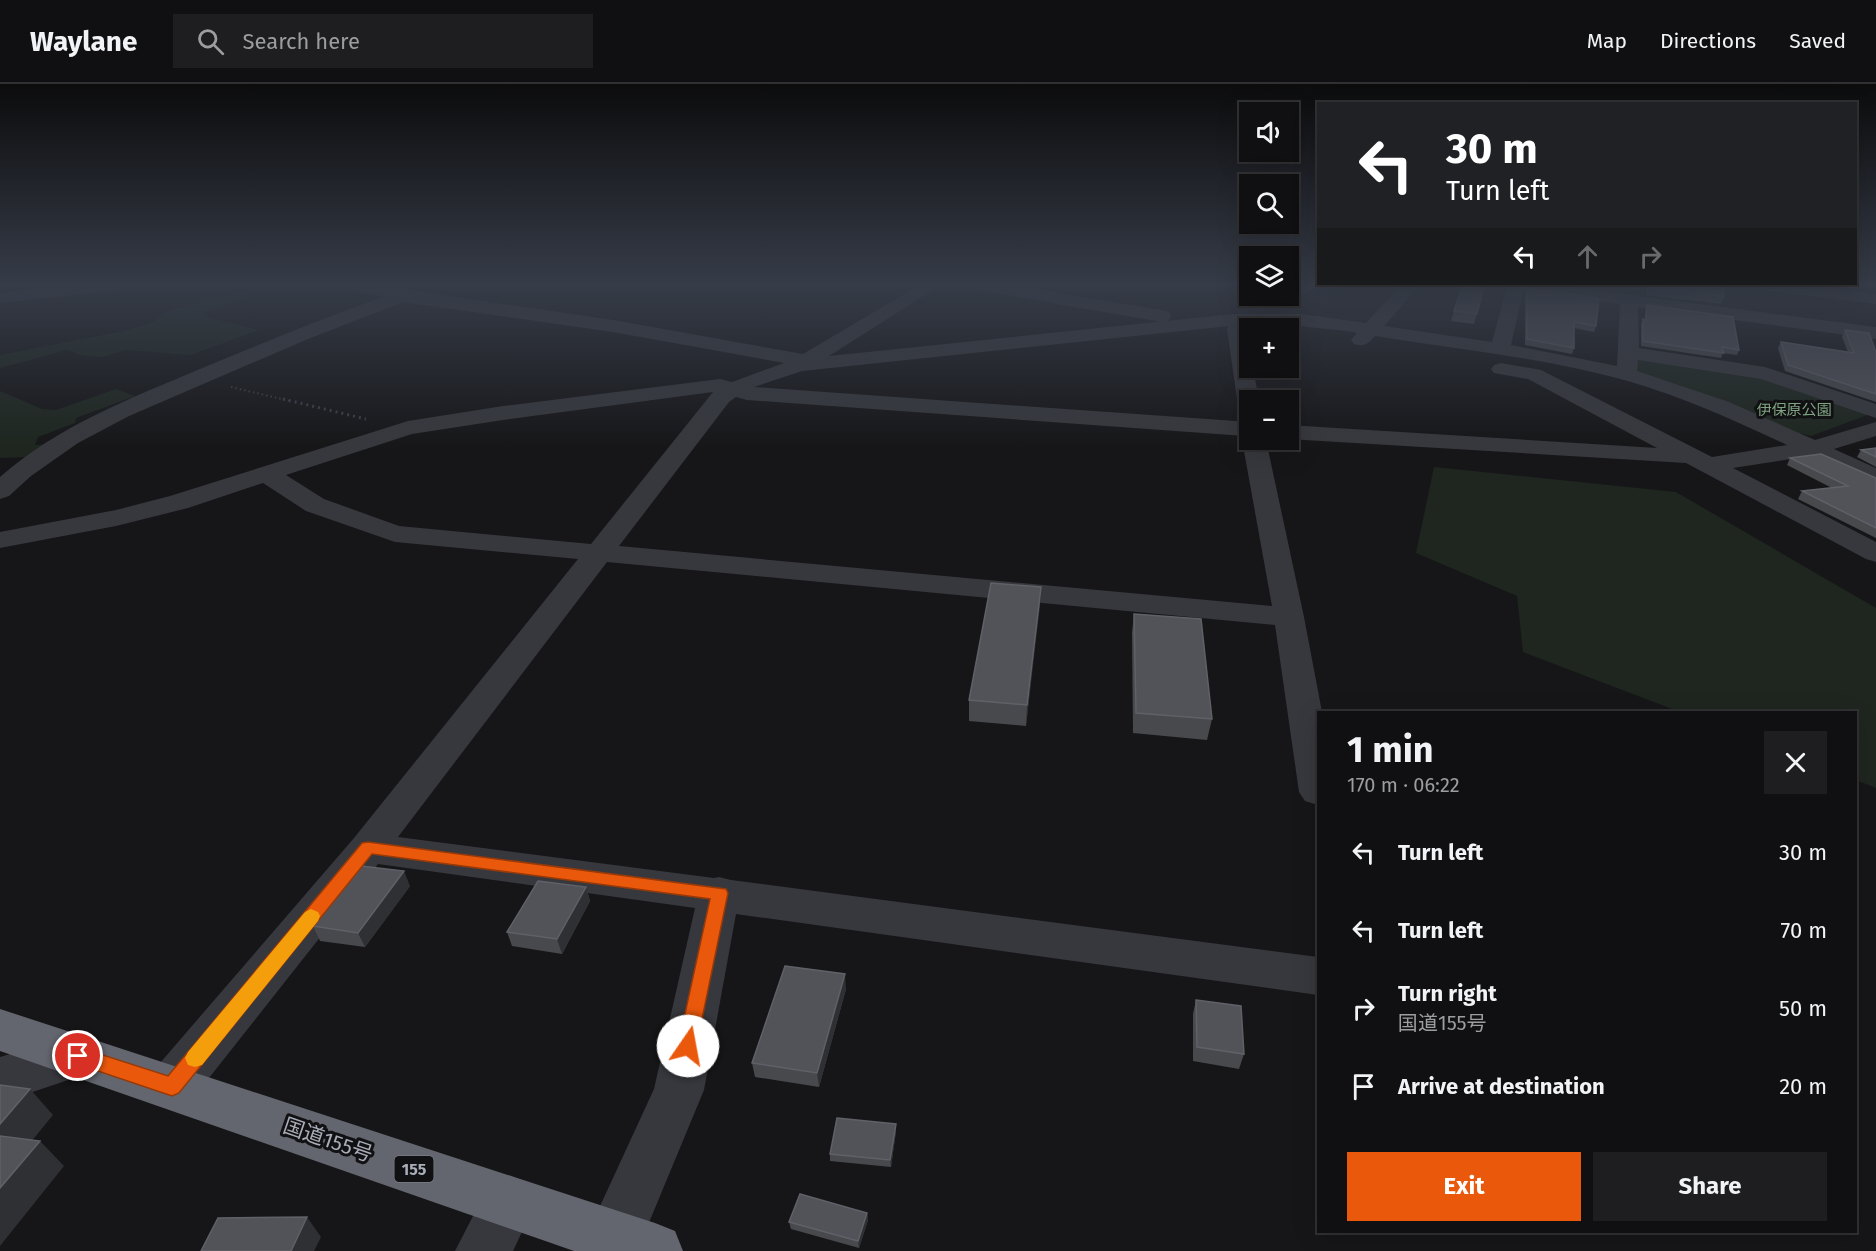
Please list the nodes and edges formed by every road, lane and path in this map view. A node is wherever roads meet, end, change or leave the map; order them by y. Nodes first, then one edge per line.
1 (286, 340) edge
2 (687, 340) edge
3 (841, 340) edge
4 (1029, 340) edge
5 (1313, 340) edge
6 (1360, 340) edge
7 (1445, 340) edge
8 (1502, 340) edge
9 (1628, 340) edge
10 (1757, 340) edge
11 (1354, 346) junction
12 (1500, 349) junction
13 (804, 363) junction
14 (1627, 364) junction
15 (1765, 373) junction
16 (195, 379) junction
17 (231, 387) junction
18 (734, 388) junction
19 (1876, 411) edge
20 (94, 424) junction
21 (408, 428) junction
22 (1239, 428) edge
23 (1876, 429) edge
24 (1299, 433) edge
25 (1812, 448) junction
26 (1256, 450) edge
27 (1701, 462) junction
28 (265, 473) junction
29 (1876, 478) edge
30 (0, 491) edge
31 (0, 540) edge
32 (596, 553) junction
33 (1876, 553) edge
34 (1289, 617) junction
35 (1317, 786) edge
36 (368, 848) junction
37 (719, 893) junction
38 (1317, 976) edge
39 (0, 1030) edge
40 (78, 1056) junction
41 (0, 1080) edge
42 (172, 1086) junction
43 (509, 1202) junction
44 (628, 1246) edge
45 (483, 1251) edge

1 - 16 street
2 - 13 street
3 - 13 street
4 - 13 street
5 - 11 street
6 - 11 street
7 - 12 street
8 - 12 street
9 - 14 street
10 - 15 street
11 - 27 street
12 - 14 street
13 - 18 street
14 - 15 street
14 - 25 street
15 - 19 street
16 - 17 path
16 - 20 street
17 - 20 street
17 - 21 path
18 - 21 street
18 - 22 street
18 - 32 street
20 - 30 street
21 - 28 street
23 - 25 street
24 - 27 street
25 - 27 street
25 - 29 street
26 - 34 street
27 - 33 street
28 - 31 street
28 - 32 street
32 - 34 street
32 - 36 street
34 - 35 street
36 - 37 street
36 - 42 street
37 - 38 street
37 - 44 street
39 - 40 highway, 国道155号 / 155
40 - 41 street
40 - 42 highway, 国道155号 / 155
42 - 43 highway, 国道155号 / 155
43 - 44 highway, 国道155号 / 155
43 - 45 street

